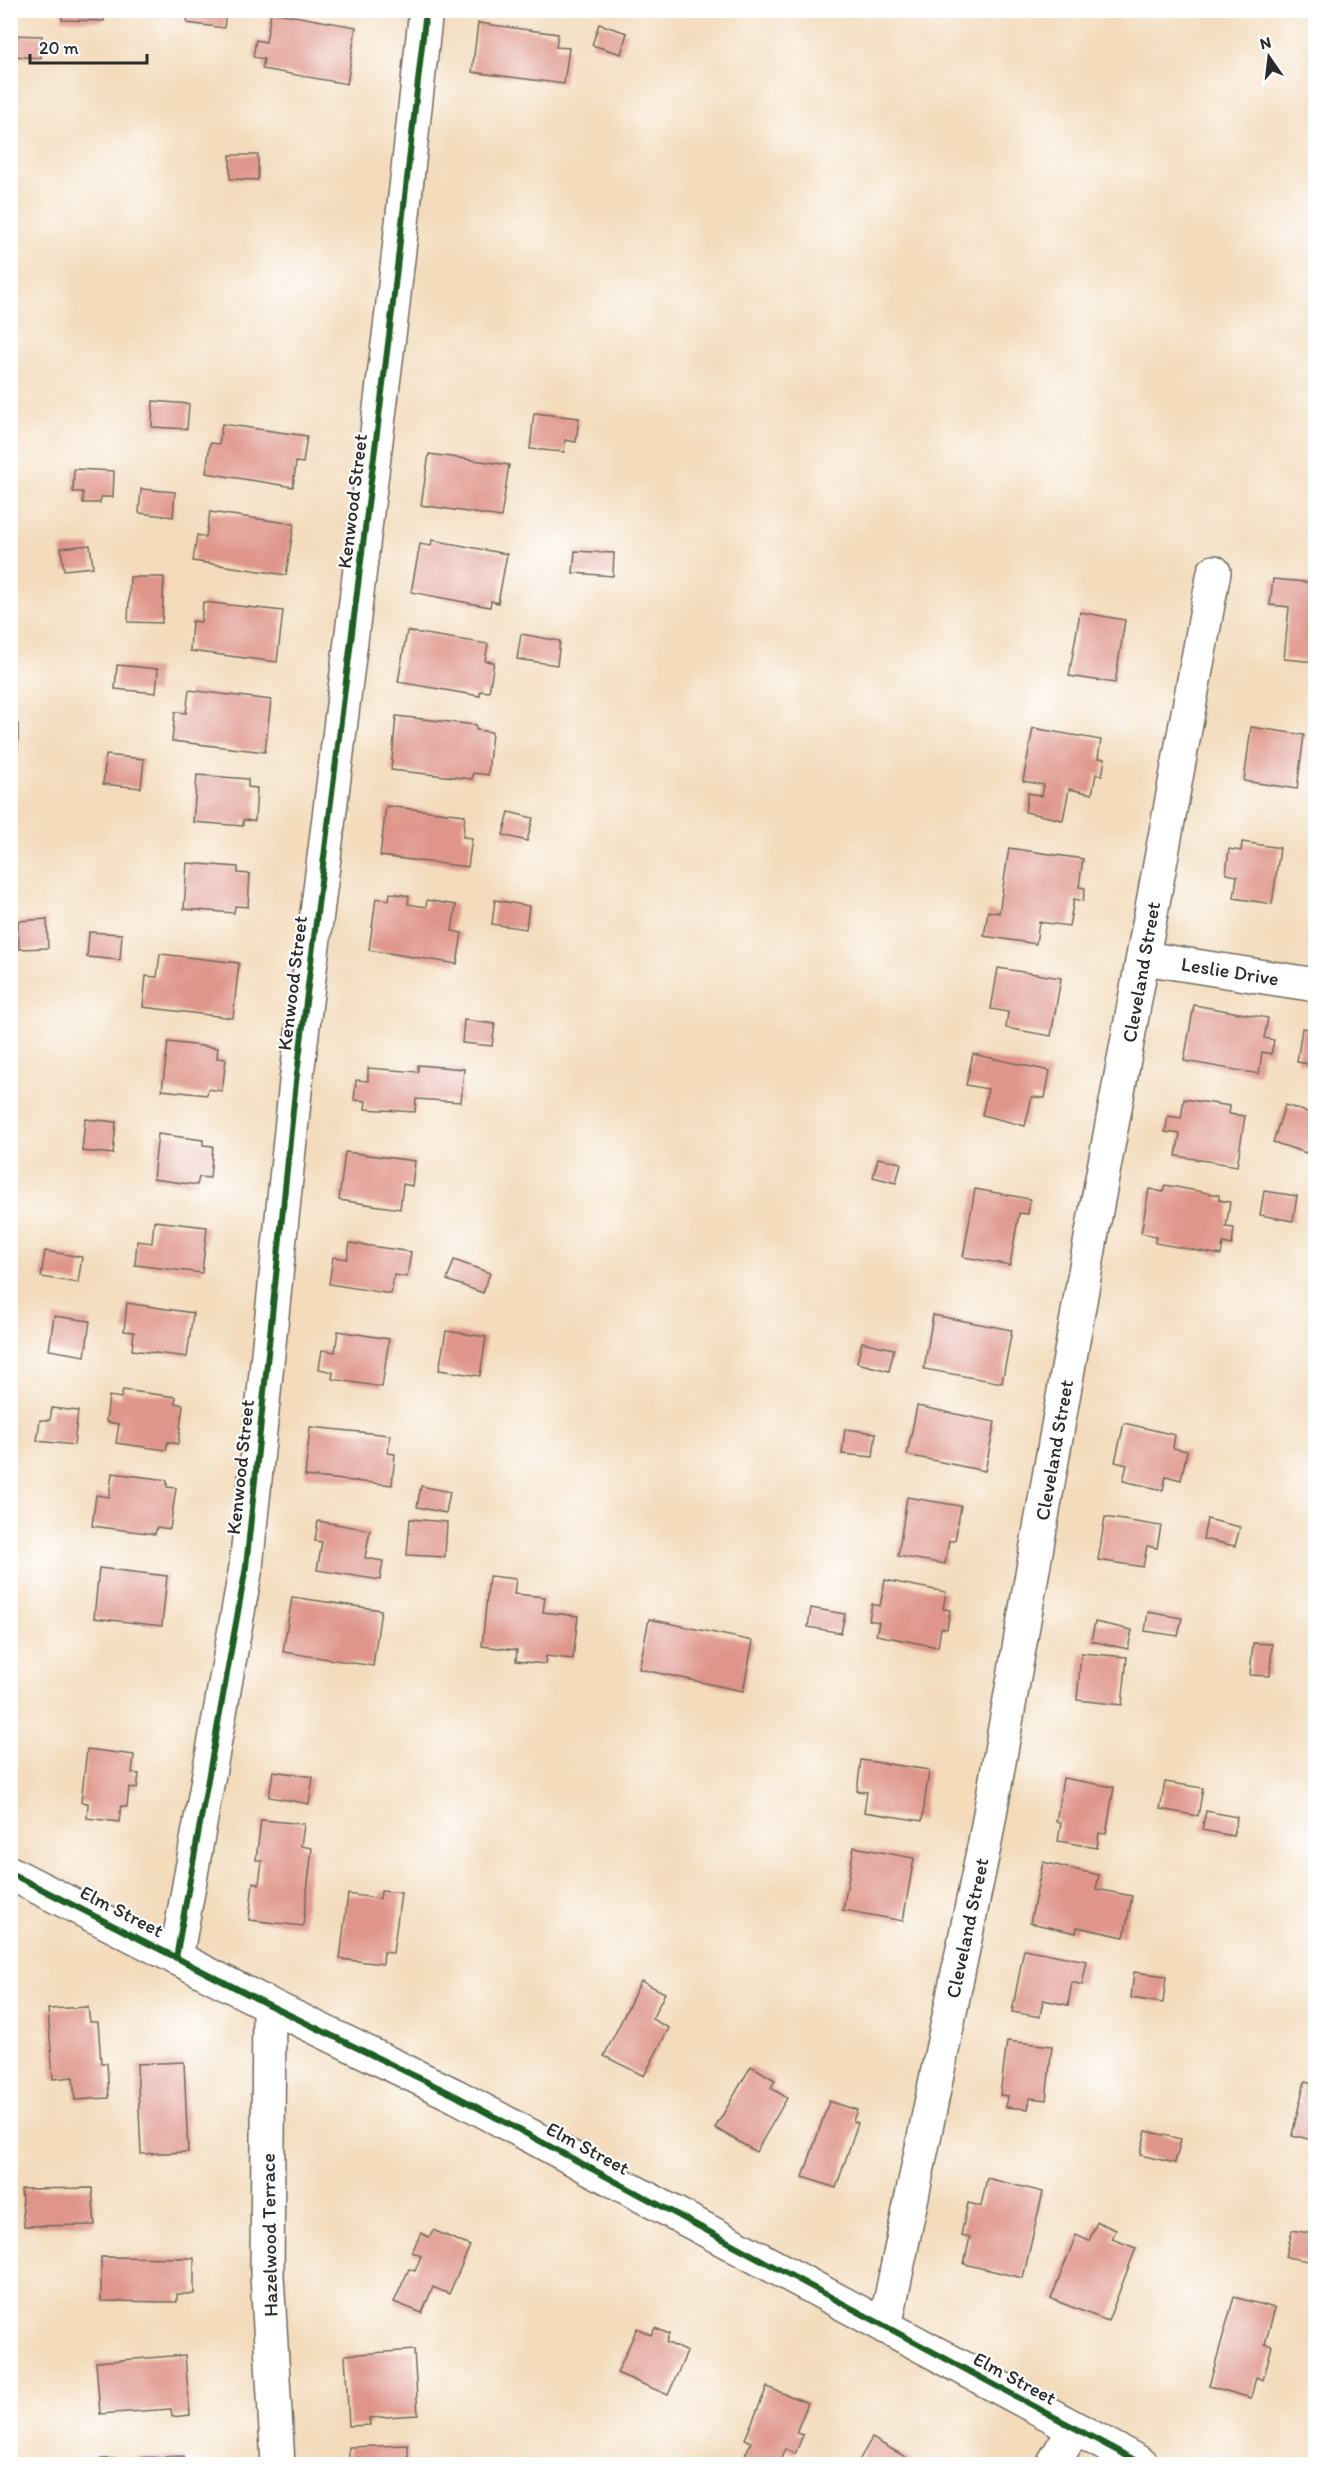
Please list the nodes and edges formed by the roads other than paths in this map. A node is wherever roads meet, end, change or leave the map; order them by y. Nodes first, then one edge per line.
1 (426, 10) edge
2 (1214, 572) dead end
3 (1144, 958) junction
4 (1316, 985) edge
5 (10, 1873) edge
6 (176, 1958) junction
7 (269, 2005) junction
8 (885, 2327) junction
9 (1074, 2429) junction
10 (278, 2464) edge
11 (1053, 2464) edge
12 (1142, 2464) edge

1 - 6 street, Kenwood Street
2 - 3 street, Cleveland Street
3 - 4 street, Leslie Drive
3 - 8 street, Cleveland Street
5 - 6 street, Elm Street
6 - 7 street, Elm Street
7 - 8 street, Elm Street
7 - 10 street, Hazelwood Terrace
8 - 9 street, Elm Street
9 - 11 street
9 - 12 street, Elm Street

